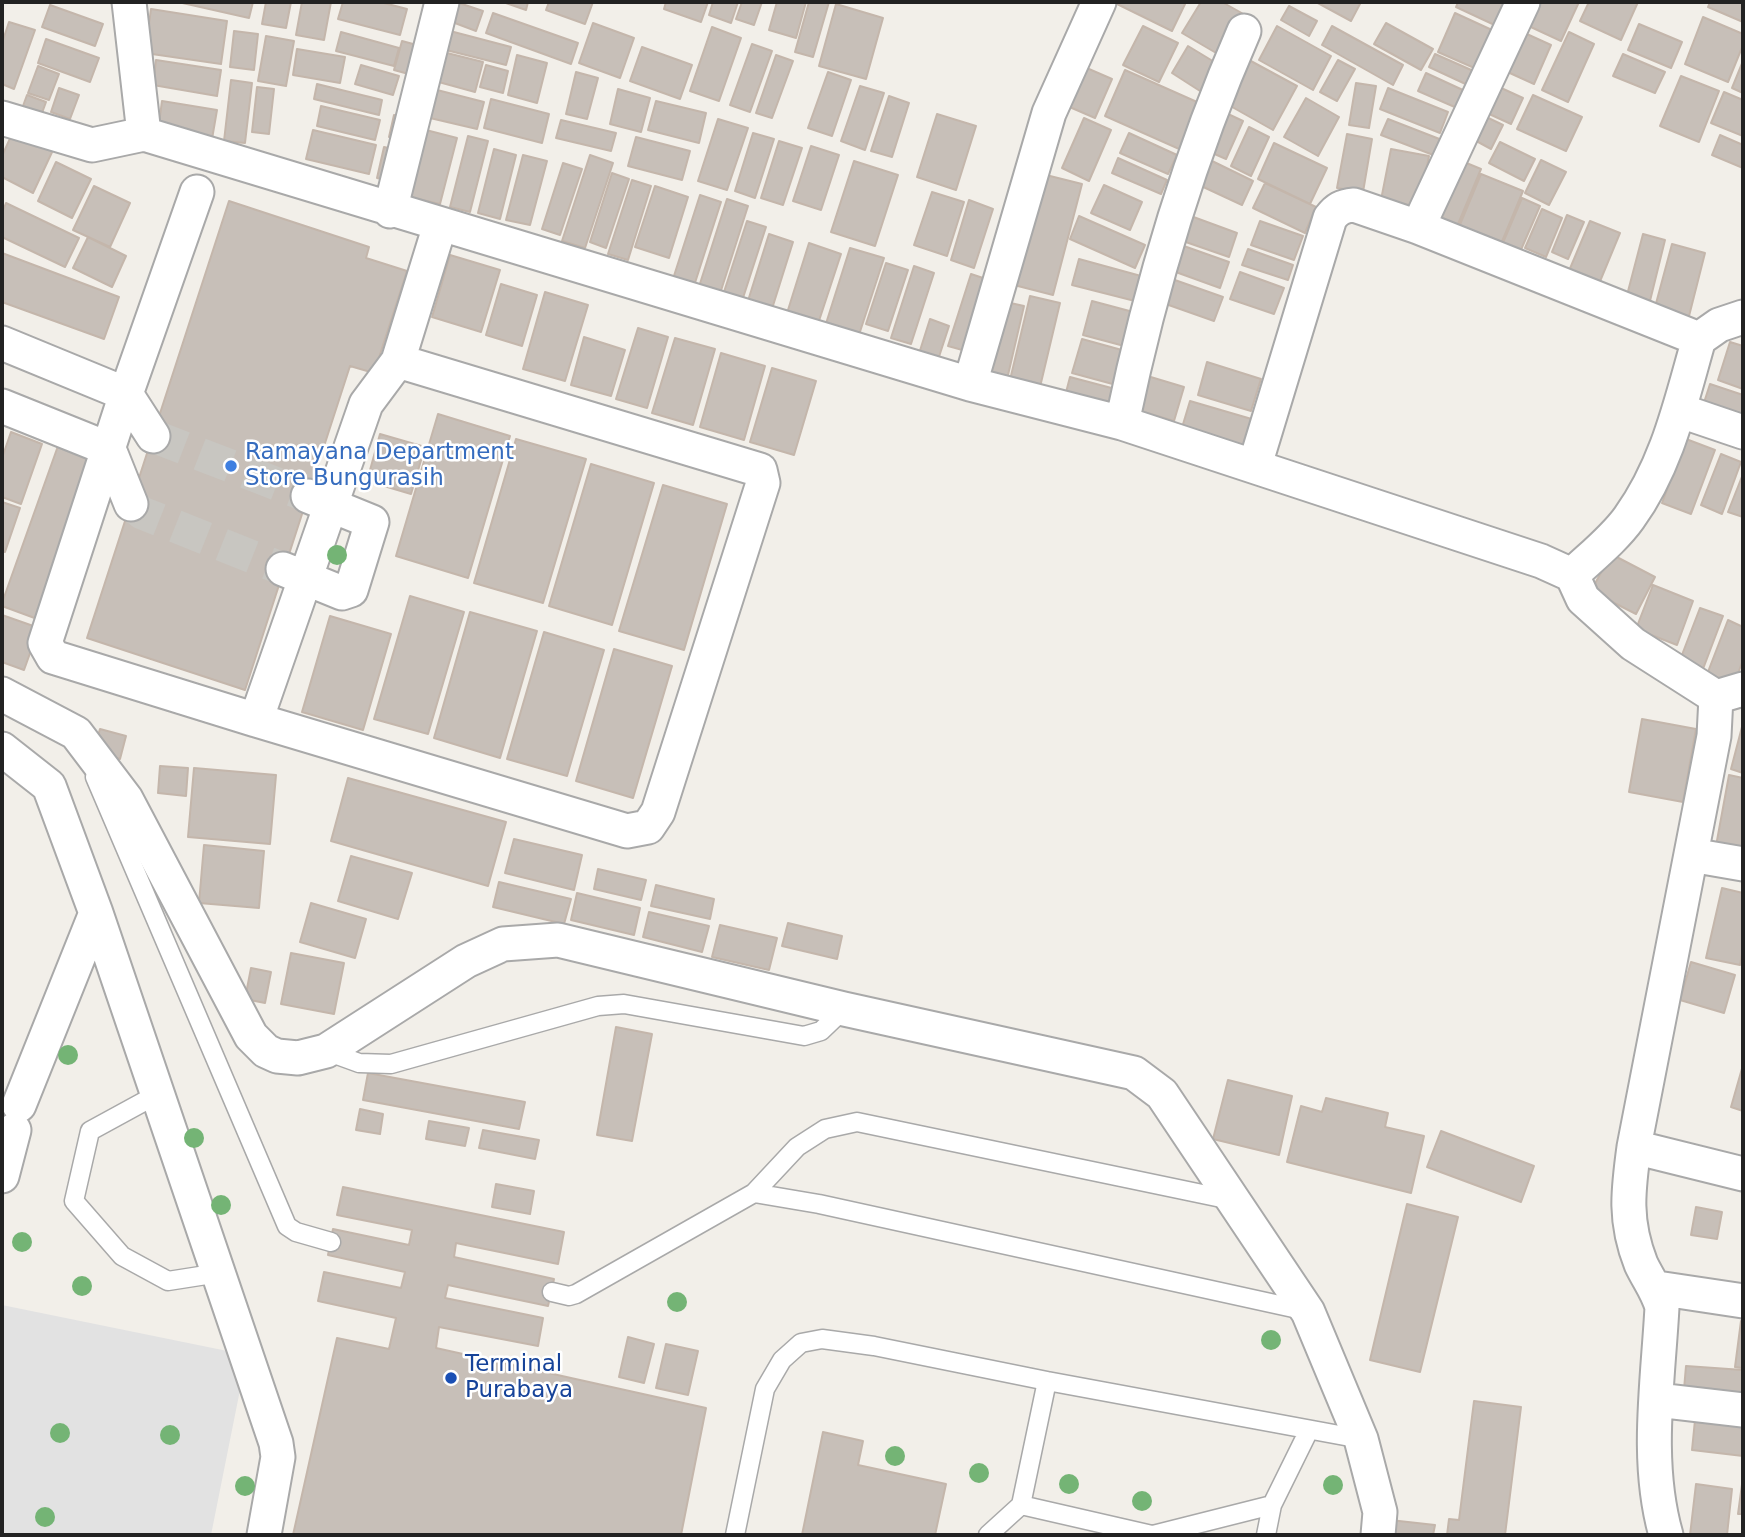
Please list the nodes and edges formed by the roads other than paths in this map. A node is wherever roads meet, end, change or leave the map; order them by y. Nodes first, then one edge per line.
1 (130, 2) edge
2 (442, 2) edge
3 (1099, 2) edge
4 (1523, 2) edge
5 (1244, 31) dead end
6 (2, 118) edge
7 (144, 134) junction
8 (197, 192) dead end
9 (390, 211) junction
10 (1418, 227) junction
11 (436, 238) dead end
12 (1743, 317) edge
13 (1699, 339) junction
14 (2, 344) edge
15 (398, 361) junction
16 (970, 384) junction
17 (126, 394) junction
18 (2, 406) edge
19 (1681, 411) junction
20 (1122, 423) junction
21 (1743, 432) edge
22 (153, 436) tunnel mouth
23 (109, 449) junction
24 (1255, 465) junction
25 (320, 500) junction
26 (131, 504) tunnel mouth
27 (294, 573) junction
28 (1572, 575) junction
29 (1729, 693) edge
30 (2, 694) edge
31 (256, 720) junction
32 (76, 733) junction
33 (2, 749) edge
34 (1691, 855) junction
35 (1743, 864) edge
36 (96, 914) junction
37 (844, 1009) junction
38 (326, 1051) junction
39 (156, 1095) junction
40 (1633, 1147) junction
41 (1743, 1174) edge
42 (2, 1176) edge
43 (754, 1193) junction
44 (1234, 1201) junction
45 (331, 1242) dead end
46 (219, 1273) junction
47 (1657, 1288) junction
48 (552, 1292) dead end
49 (1743, 1301) edge
50 (1308, 1312) junction
51 (1047, 1381) junction
52 (1657, 1399) junction
53 (1743, 1409) edge
54 (1309, 1430) junction
55 (1361, 1439) junction
56 (1021, 1505) junction
57 (1272, 1505) junction
58 (264, 1535) edge
59 (735, 1535) edge
60 (988, 1535) edge
61 (1152, 1535) edge
62 (1266, 1535) edge
63 (1378, 1535) edge
64 (1665, 1535) edge

1 - 7 street
2 - 9 street
3 - 16 street
4 - 10 street
5 - 20 street
6 - 7 street
7 - 9 street
8 - 17 street
9 - 16 street
10 - 13 street
10 - 24 street
11 - 15 street
12 - 13 street
13 - 19 street
14 - 17 street
15 - 25 street
15 - 31 street
16 - 20 street
17 - 22 street
17 - 23 street
18 - 23 street
19 - 21 street
19 - 28 street
20 - 24 street
23 - 26 street
23 - 31 street
24 - 28 street
25 - 27 street
25 - 27 street
27 - 31 street
28 - 29 street
29 - 34 street
30 - 32 street
32 - 38 street
32 - 45 lane
33 - 36 street
34 - 35 street
34 - 40 street
36 - 39 street
36 - 42 street
37 - 38 lane
37 - 38 street
37 - 44 street
39 - 46 street
39 - 46 lane
40 - 41 street
40 - 47 street
43 - 44 lane
43 - 48 lane
43 - 50 lane
44 - 50 street
46 - 58 street
47 - 49 street
47 - 52 street
50 - 55 street
51 - 54 lane
51 - 56 lane
51 - 59 lane
52 - 53 street
52 - 64 street
54 - 55 lane
54 - 57 lane
55 - 63 street
56 - 60 lane
56 - 61 lane
57 - 61 lane
57 - 62 lane

